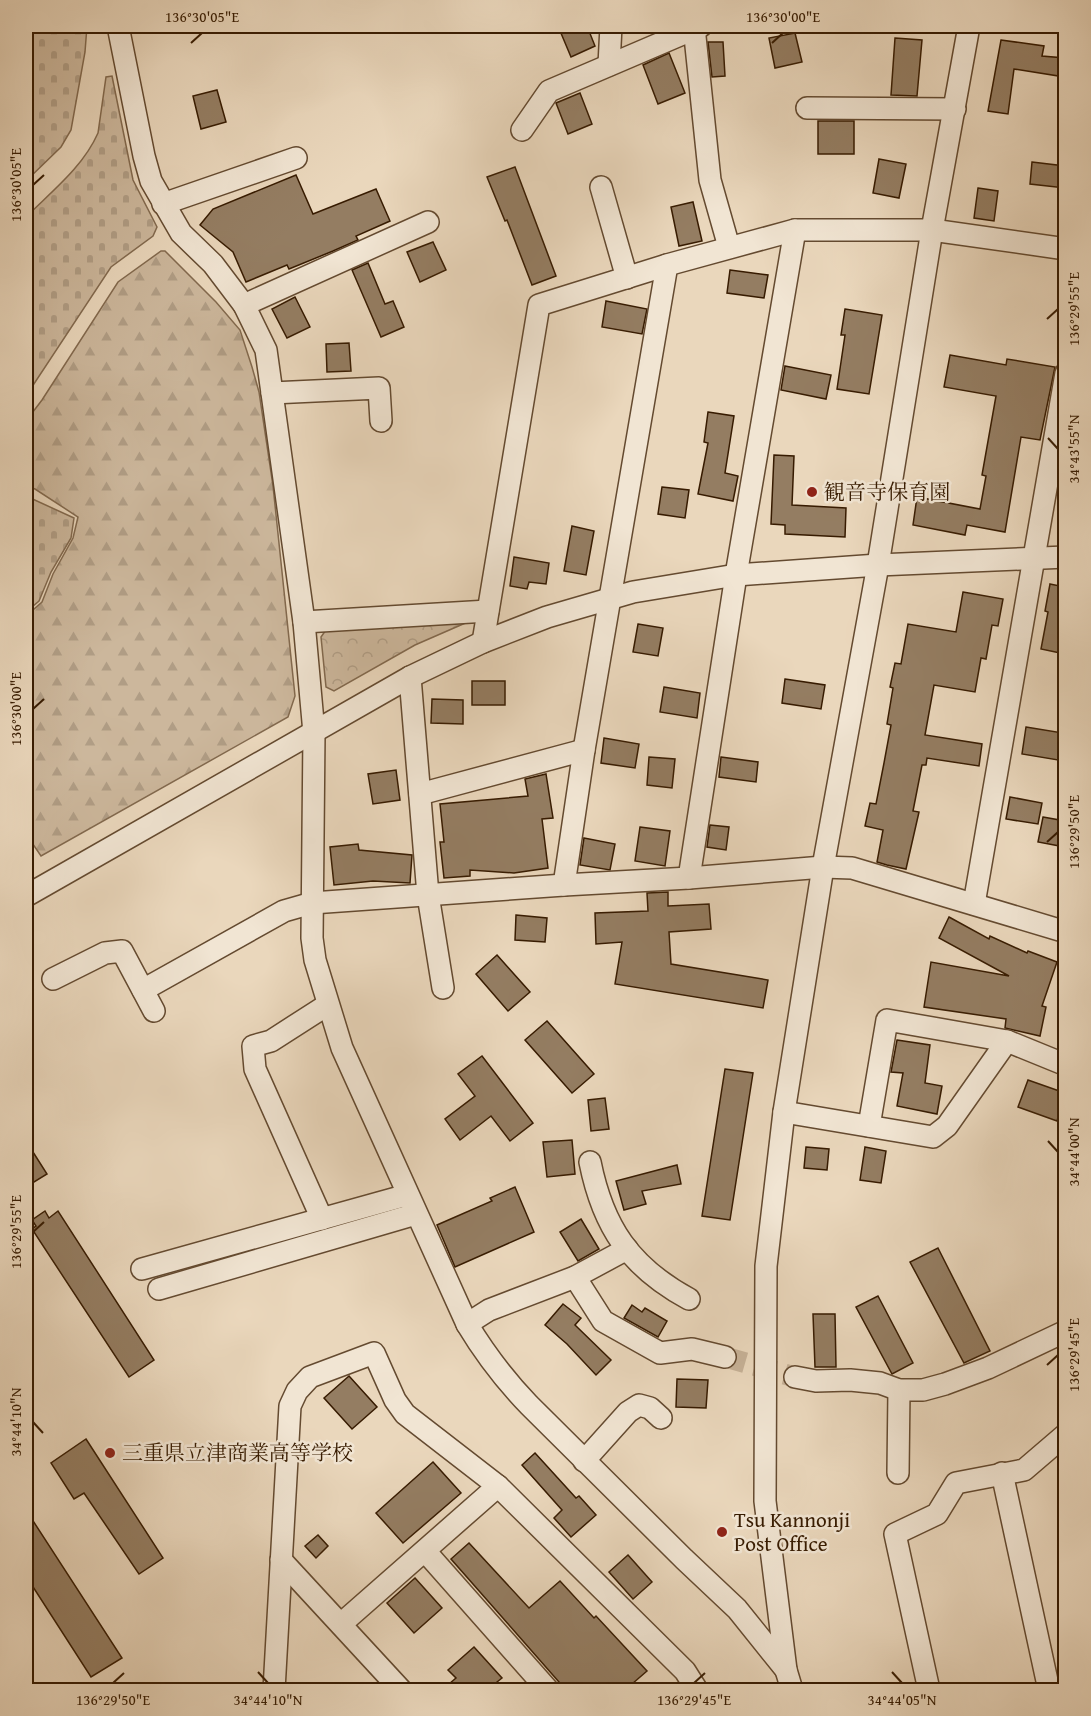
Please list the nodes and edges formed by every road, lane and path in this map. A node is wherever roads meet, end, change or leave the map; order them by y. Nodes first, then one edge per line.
1 (118, 26) edge
2 (611, 26) edge
3 (698, 26) edge
4 (969, 26) edge
5 (609, 65) junction
6 (807, 108) dead end
7 (955, 109) junction
8 (522, 130) dead end
9 (296, 158) dead end
10 (601, 187) dead end
11 (163, 204) junction
12 (428, 222) dead end
13 (795, 230) junction
14 (932, 230) junction
15 (729, 247) junction
16 (1065, 249) edge
17 (668, 265) junction
18 (627, 278) junction
19 (244, 305) junction
20 (1065, 374) edge
21 (272, 393) junction
22 (381, 422) dead end
23 (1065, 557) edge
24 (1034, 560) junction
25 (878, 565) junction
26 (736, 575) junction
27 (610, 600) junction
28 (488, 611) junction
29 (304, 622) junction
30 (483, 642) junction
31 (410, 676) junction
32 (314, 733) junction
33 (584, 750) junction
34 (420, 794) junction
35 (823, 867) junction
36 (689, 878) junction
37 (564, 885) junction
38 (428, 895) junction
39 (26, 896) edge
40 (312, 903) junction
41 (974, 904) junction
42 (1065, 932) edge
43 (53, 979) dead end
44 (443, 988) dead end
45 (143, 990) junction
46 (327, 1005) junction
47 (154, 1011) dead end
48 (1007, 1041) junction
49 (1065, 1065) edge
50 (784, 1112) junction
51 (869, 1126) junction
52 (590, 1162) dead end
53 (407, 1195) junction
54 (416, 1214) junction
55 (322, 1219) junction
56 (627, 1249) junction
57 (142, 1269) dead end
58 (575, 1277) junction
59 (159, 1289) dead end
60 (689, 1299) dead end
61 (467, 1324) junction
62 (1065, 1331) edge
63 (726, 1357) tunnel mouth
64 (795, 1377) tunnel mouth
65 (899, 1390) junction
66 (661, 1418) dead end
67 (1065, 1434) edge
68 (584, 1461) junction
69 (898, 1473) dead end
70 (1002, 1473) junction
71 (498, 1486) junction
72 (425, 1551) junction
73 (281, 1560) junction
74 (341, 1624) junction
75 (786, 1670) junction
76 (273, 1690) edge
77 (401, 1690) edge
78 (548, 1690) edge
79 (697, 1690) edge
80 (792, 1690) edge
81 (929, 1690) edge
82 (1050, 1690) edge

1 - 11 street
2 - 5 street
3 - 5 street
3 - 15 street
4 - 7 street
5 - 8 street
6 - 7 street
7 - 14 street
9 - 11 street
10 - 18 street
11 - 19 street
12 - 19 street
13 - 14 street
13 - 15 street
13 - 26 street
14 - 16 street
14 - 25 street
15 - 17 street
17 - 18 street
17 - 27 street
18 - 28 street
19 - 21 street
20 - 24 street
21 - 22 street
21 - 29 street
23 - 24 street
24 - 25 street
24 - 41 street
25 - 26 street
25 - 35 street
26 - 27 street
26 - 36 street
27 - 30 street
27 - 33 street
28 - 29 street
28 - 30 street
29 - 32 street
30 - 31 street
31 - 32 street
31 - 34 street
32 - 39 street
32 - 40 street
33 - 34 street
33 - 37 street
34 - 38 street
35 - 36 street
35 - 41 street
35 - 50 street
36 - 37 street
37 - 38 street
38 - 40 street
38 - 44 street
40 - 45 street
40 - 46 street
41 - 42 street
43 - 45 street
45 - 47 street
46 - 53 street
46 - 55 street
48 - 49 street
48 - 51 street
48 - 51 street
50 - 51 street
50 - 75 street
52 - 56 street
53 - 54 street
53 - 55 street
54 - 59 street
54 - 61 street
55 - 57 street
56 - 58 street
56 - 60 street
58 - 61 street
58 - 63 street
61 - 68 street
62 - 65 street
64 - 65 street
65 - 69 street
66 - 68 street
67 - 70 street
68 - 75 street
70 - 81 street
70 - 82 street
71 - 72 street
71 - 73 street
71 - 79 street
72 - 74 street
72 - 78 street
73 - 74 street
73 - 76 street
74 - 77 street
75 - 80 street

